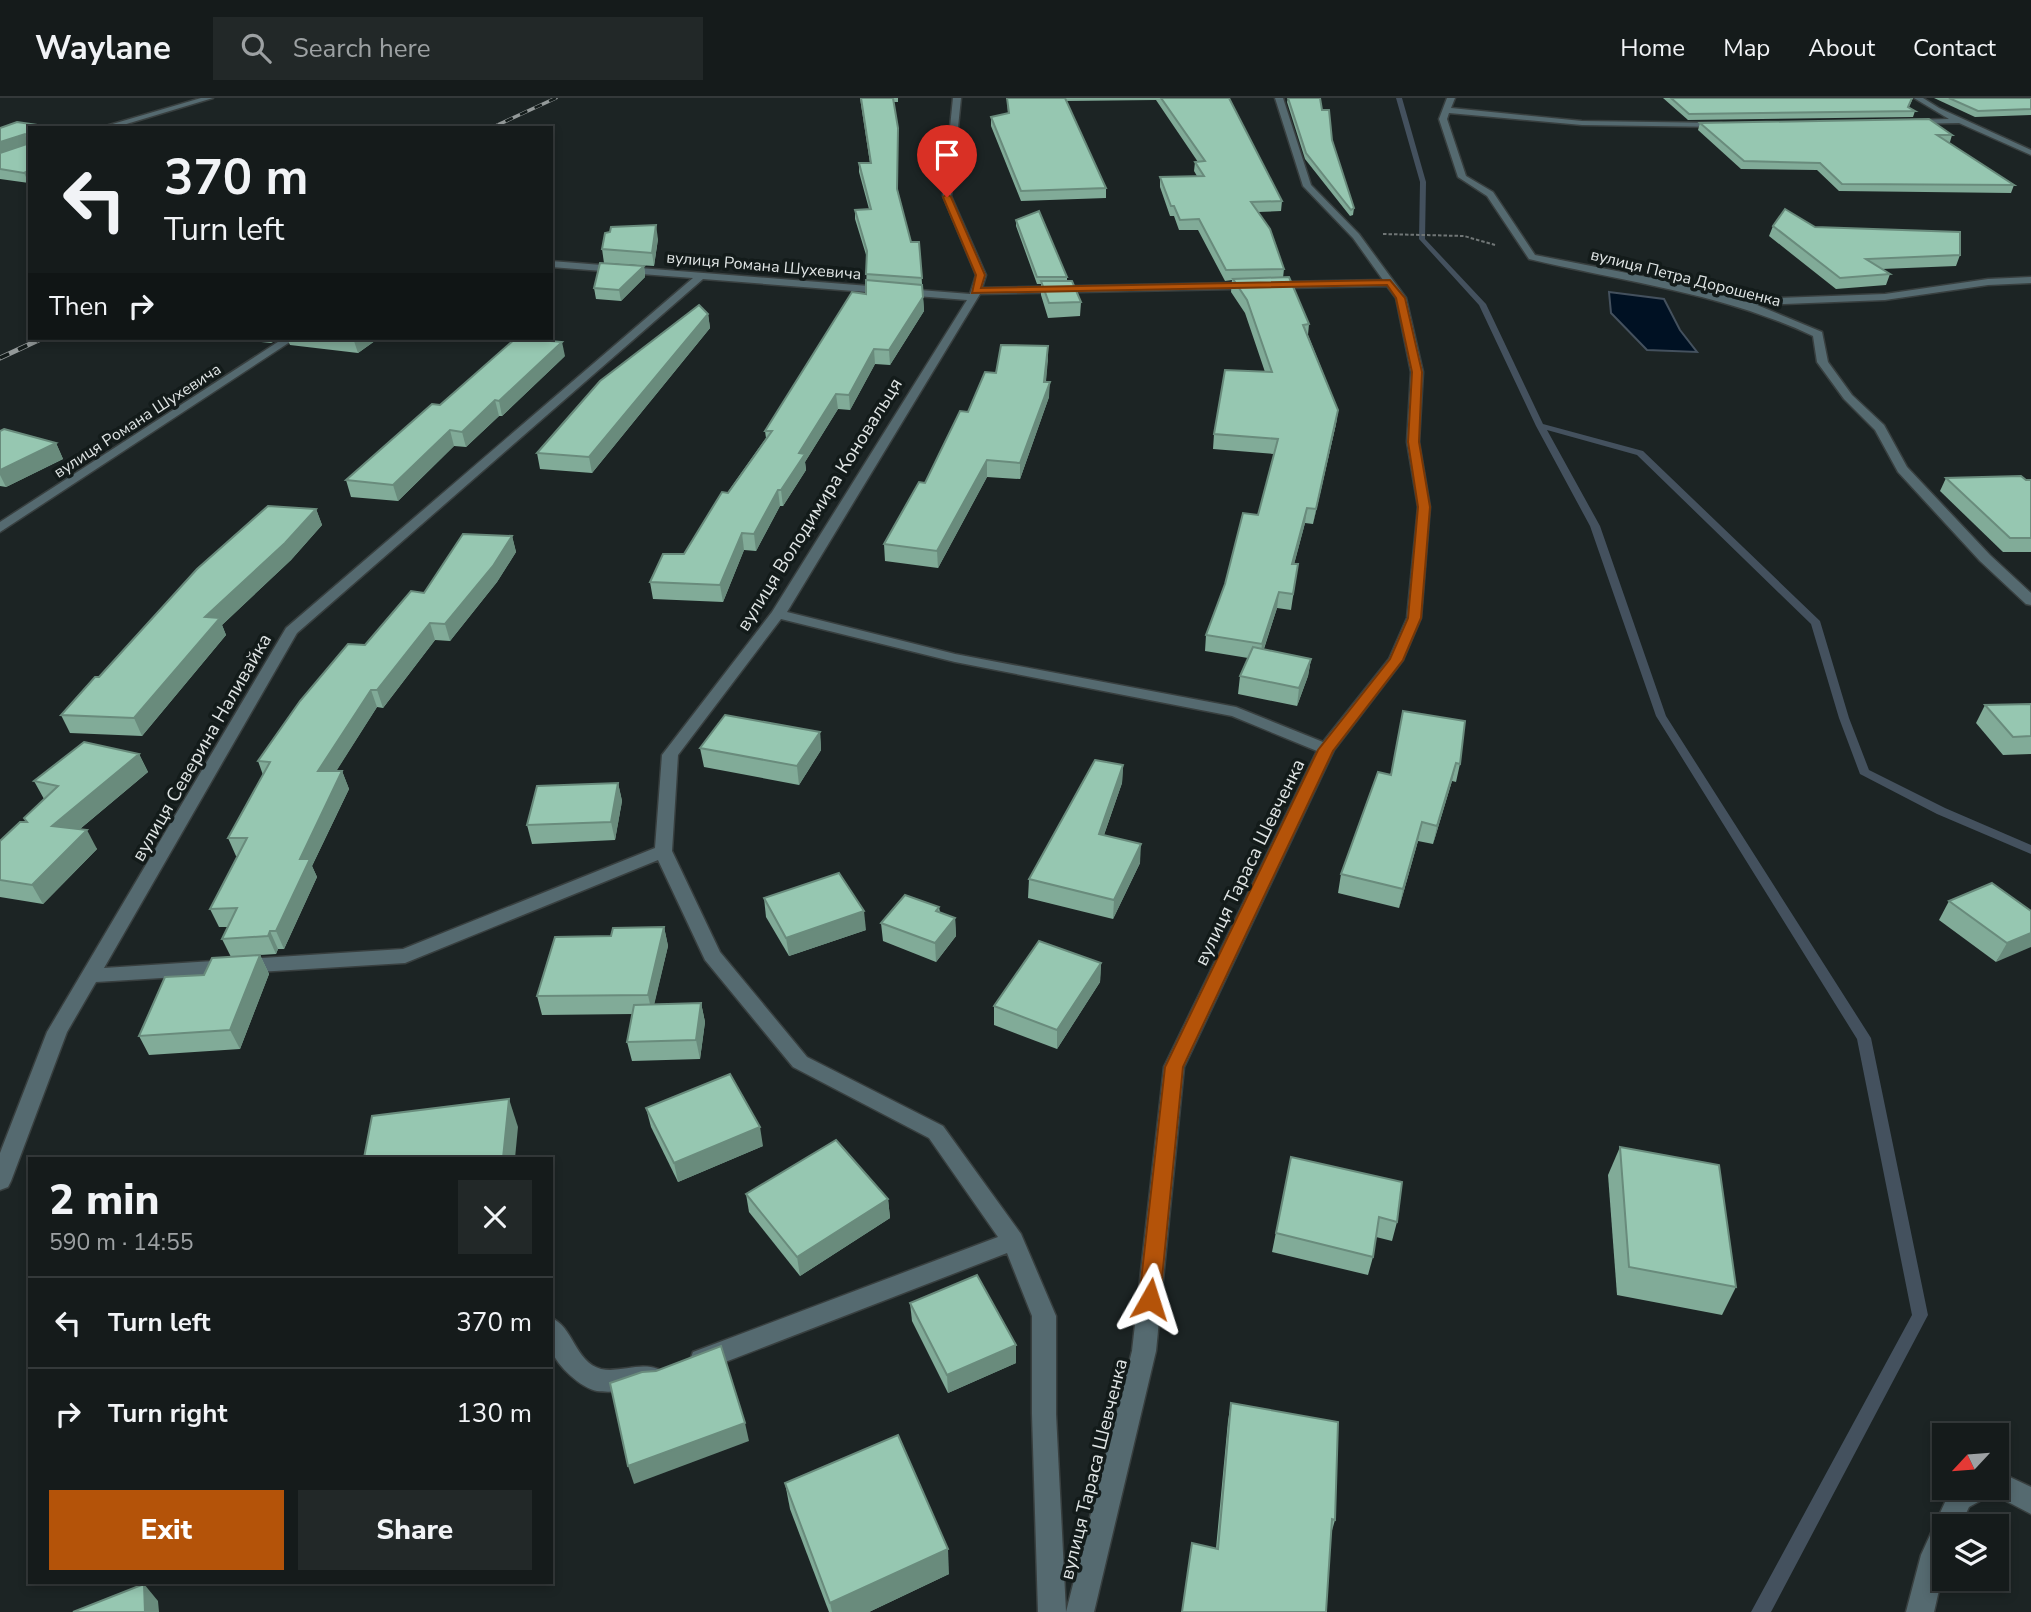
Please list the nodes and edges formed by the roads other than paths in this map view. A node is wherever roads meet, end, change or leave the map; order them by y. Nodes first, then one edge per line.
1 (209, 98) edge
2 (957, 98) edge
3 (1279, 98) edge
4 (1451, 98) edge
5 (1918, 98) edge
6 (1446, 110) junction
7 (1960, 121) junction
8 (1907, 122) edge
9 (1732, 125) edge
10 (110, 126) edge
11 (2031, 153) edge
12 (553, 264) edge
13 (702, 275) junction
14 (2031, 280) edge
15 (1390, 283) junction
16 (975, 294) junction
17 (1734, 302) junction
18 (288, 340) edge
19 (0, 528) edge
20 (2031, 601) edge
21 (778, 614) junction
22 (1326, 750) junction
23 (663, 851) junction
24 (90, 976) junction
25 (0, 1181) edge
26 (1013, 1241) junction
27 (553, 1331) edge
28 (2009, 1489) edge
29 (2031, 1501) edge
30 (1932, 1563) edge
31 (1052, 1612) edge
32 (1080, 1612) edge
33 (1920, 1612) edge

1 - 10 street
2 - 16 street
3 - 15 street, вулиця Тараса Шевченка
4 - 6 street
5 - 7 street
6 - 9 street
6 - 17 street, вулиця Петра Дорошенка
7 - 8 street
7 - 11 street
12 - 13 street, вулиця Романа Шухевича
13 - 16 street, вулиця Романа Шухевича
13 - 24 street, вулиця Северина Наливайка
14 - 17 street
15 - 16 street, вулиця Романа Шухевича
15 - 22 street, вулиця Тараса Шевченка
16 - 21 street, вулиця Володимира Коновальця
17 - 20 street, вулиця Петра Дорошенка
18 - 19 street, вулиця Романа Шухевича
21 - 22 street
21 - 23 street, вулиця Володимира Коновальця
22 - 32 street, вулиця Тараса Шевченка
23 - 24 street
23 - 26 street, вулиця Володимира Коновальця
24 - 25 street, вулиця Северина Наливайка
26 - 27 street
26 - 31 street, вулиця Володимира Коновальця
28 - 29 street
30 - 33 street

